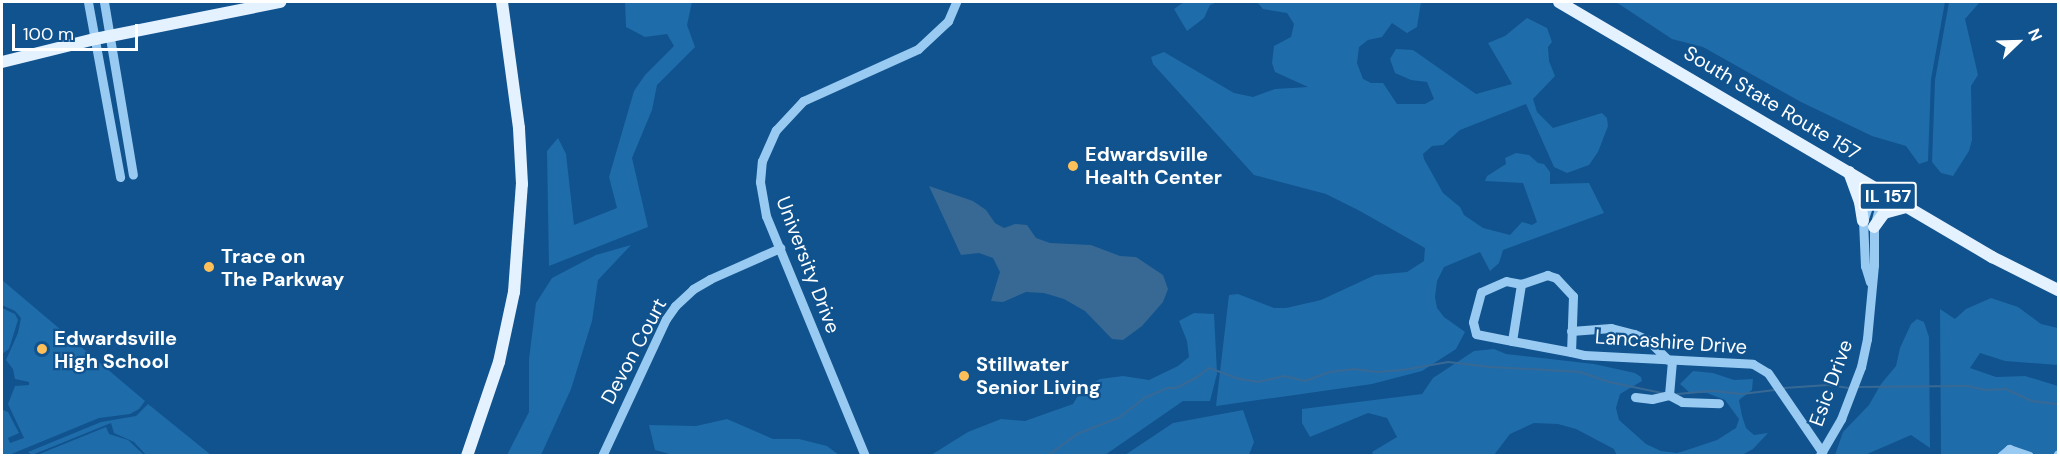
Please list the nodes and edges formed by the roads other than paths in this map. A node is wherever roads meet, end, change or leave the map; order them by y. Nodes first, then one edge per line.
1 (88, 2) edge
2 (104, 2) edge
3 (280, 2) edge
4 (502, 2) edge
5 (956, 2) edge
6 (1559, 2) edge
7 (111, 35) junction
8 (95, 39) junction
9 (2, 62) edge
10 (1849, 172) junction
11 (133, 175) dead end
12 (120, 177) dead end
13 (1883, 193) junction
14 (1906, 207) junction
15 (1868, 224) junction
16 (780, 248) junction
17 (1521, 284) junction
18 (2058, 290) edge
19 (1571, 332) junction
20 (1512, 341) junction
21 (1571, 352) junction
22 (1670, 360) junction
23 (1669, 395) junction
24 (1635, 397) dead end
25 (1719, 403) dead end
26 (1821, 454) edge
27 (467, 456) edge
28 (602, 456) edge
29 (865, 456) edge
30 (2001, 456) edge
31 (2029, 456) edge

1 - 8 street
2 - 7 street
3 - 7 main road
4 - 27 main road
5 - 16 street, University Drive
6 - 10 main road, South State Route 157 / IL 157
7 - 8 main road
7 - 11 street
8 - 9 main road
8 - 12 street
10 - 13 main road, South State Route 157 / IL 157
10 - 15 main road
13 - 14 main road, South State Route 157 / IL 157
13 - 15 street, Esic Drive
14 - 15 main road
14 - 18 main road, South State Route 157 / IL 157
15 - 26 street, Esic Drive
16 - 28 street, Devon Court
16 - 29 street, University Drive
17 - 19 street
17 - 20 street
17 - 20 street, Lancashire Drive
19 - 21 street
19 - 22 street
20 - 21 street, Lancashire Drive
21 - 22 street, Lancashire Drive
22 - 23 street
22 - 26 street, Lancashire Drive
23 - 24 street
23 - 25 street
30 - 31 street

